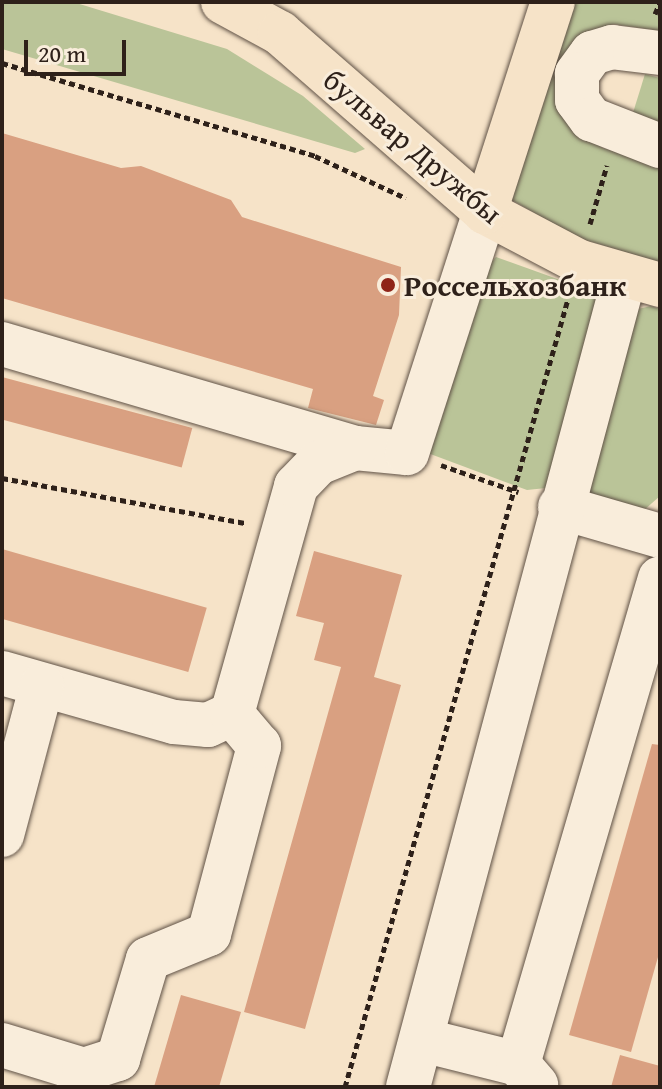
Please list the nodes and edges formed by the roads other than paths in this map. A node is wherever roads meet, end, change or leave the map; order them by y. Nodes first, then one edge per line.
1 (223, 2) edge
2 (553, 2) edge
3 (650, 50) edge
4 (660, 146) edge
5 (485, 212) junction
6 (642, 280) edge
7 (2, 344) edge
8 (355, 448) junction
9 (560, 507) junction
10 (660, 536) edge
11 (660, 578) edge
12 (22, 679) edge
13 (232, 714) junction
14 (2, 835) edge
15 (422, 1040) junction
16 (2, 1045) edge
17 (528, 1076) edge
18 (408, 1087) edge

1 - 5 main road, бульвар Дружбы
2 - 5 main road
3 - 4 street
5 - 6 main road, бульвар Дружбы
5 - 8 street
6 - 9 street
7 - 8 street
8 - 13 street
9 - 10 street
9 - 15 street
11 - 17 street
12 - 13 street
12 - 14 street
13 - 16 street
15 - 17 street
15 - 18 street

